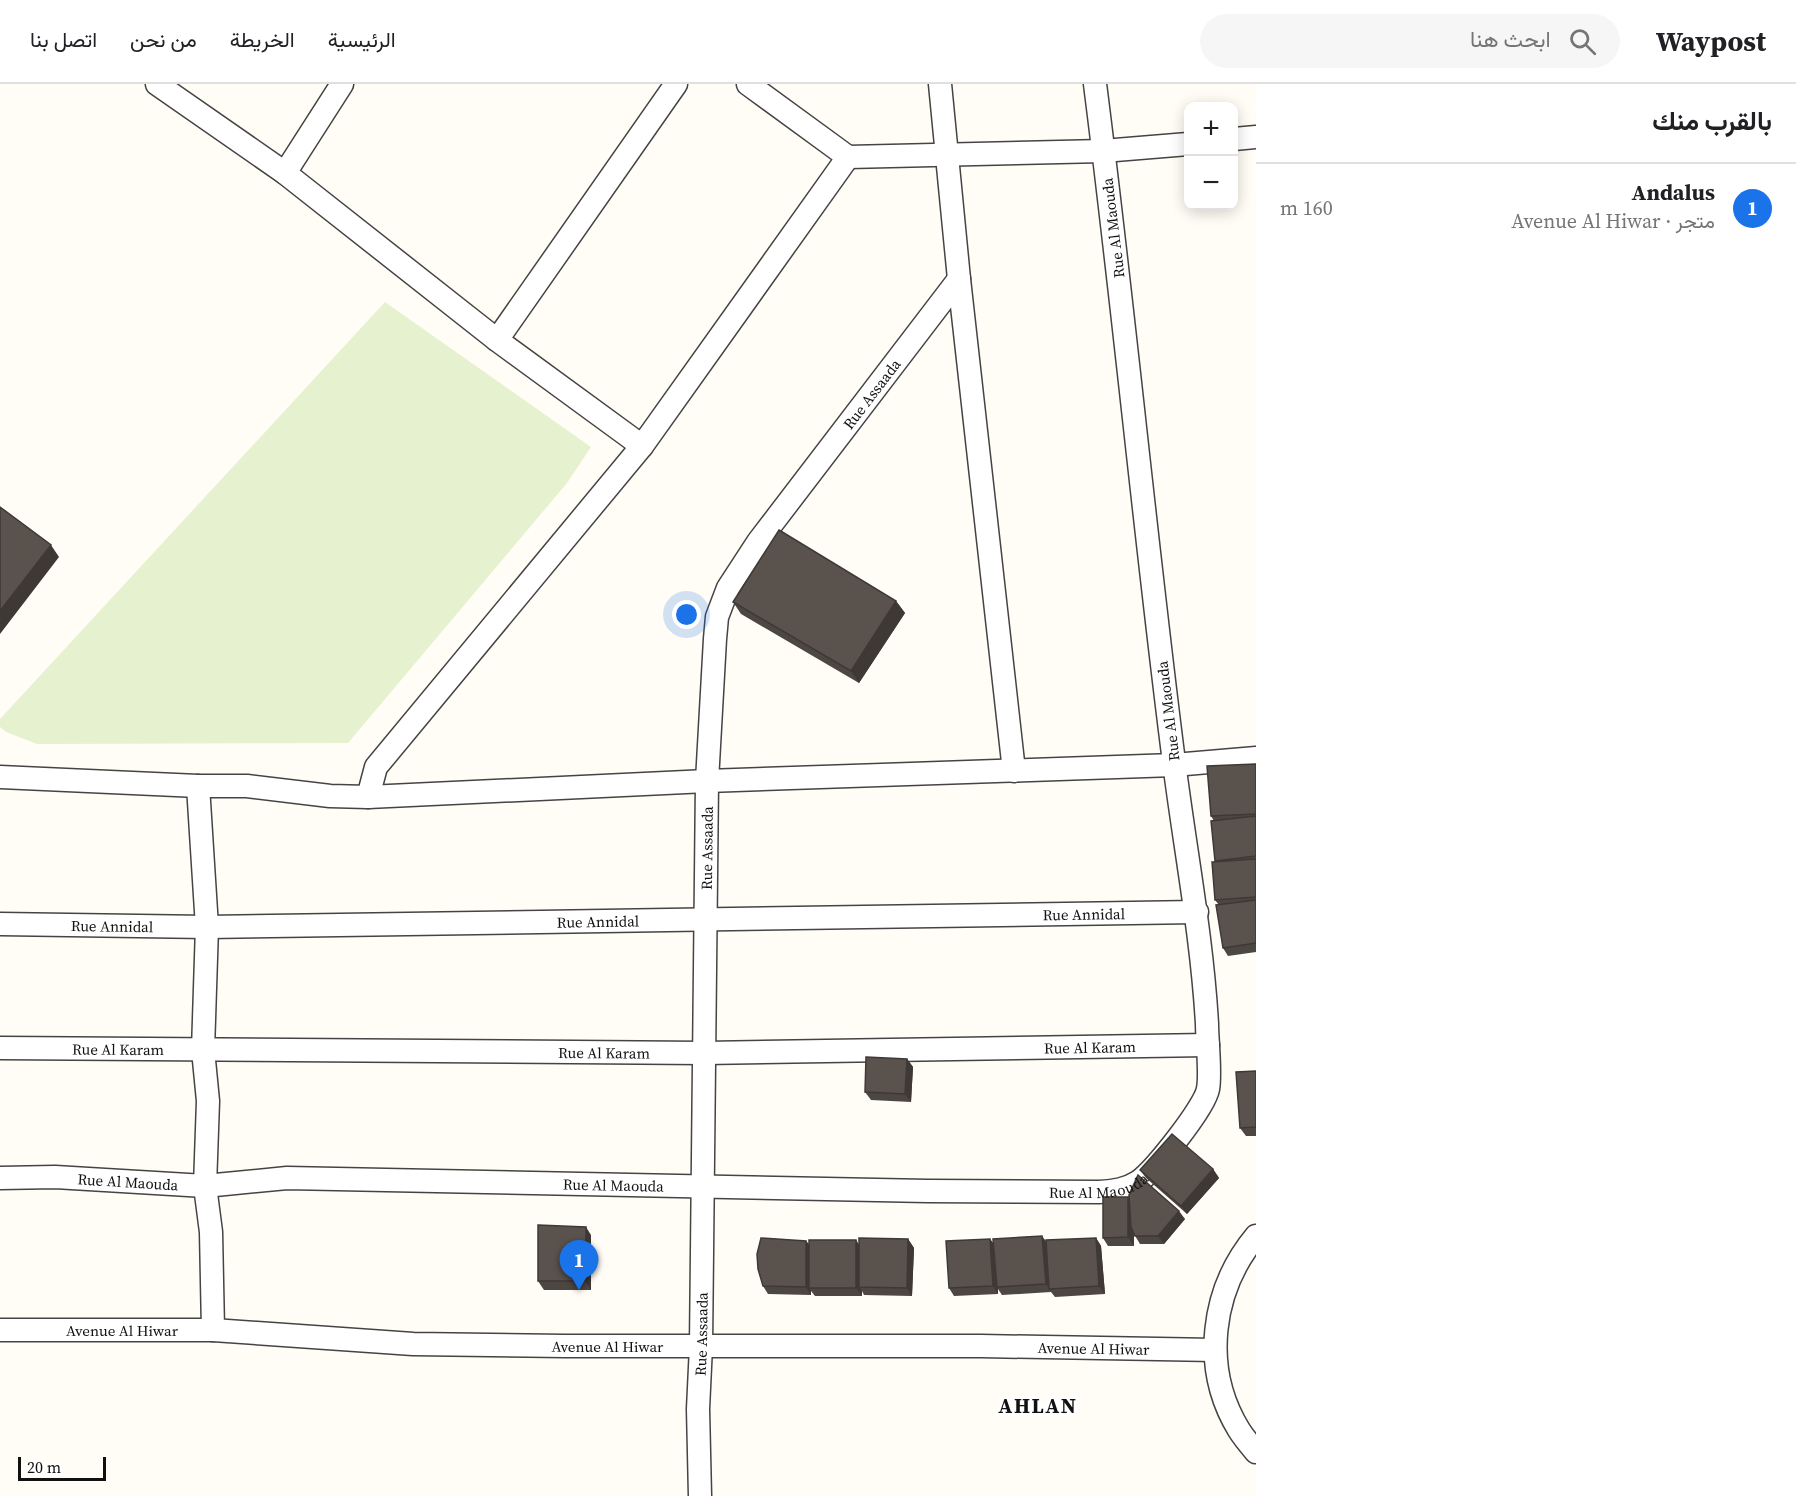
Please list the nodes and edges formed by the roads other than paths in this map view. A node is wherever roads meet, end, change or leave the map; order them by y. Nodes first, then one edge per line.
1 (158, 84) edge
2 (342, 84) edge
3 (676, 84) edge
4 (748, 84) edge
5 (940, 84) edge
6 (1095, 84) edge
7 (1256, 137) edge
8 (1238, 139) edge
9 (1184, 144) edge
10 (1103, 151) junction
11 (946, 156) junction
12 (848, 157) junction
13 (285, 173) junction
14 (959, 279) junction
15 (497, 340) junction
16 (642, 446) junction
17 (1256, 758) edge
18 (1174, 765) junction
19 (1014, 771) junction
20 (0, 777) edge
21 (707, 781) junction
22 (198, 786) junction
23 (368, 797) junction
24 (1197, 912) junction
25 (706, 919) junction
26 (0, 924) edge
27 (207, 927) junction
28 (1208, 1045) junction
29 (0, 1048) edge
30 (203, 1050) junction
31 (705, 1053) junction
32 (0, 1178) edge
33 (205, 1186) junction
34 (703, 1186) junction
35 (1256, 1236) edge
36 (0, 1330) edge
37 (213, 1330) junction
38 (701, 1346) junction
39 (1215, 1350) junction
40 (1256, 1452) edge
41 (700, 1496) edge

1 - 13 street
2 - 13 street
3 - 15 street
4 - 12 street
5 - 11 street
6 - 10 street, Rue Al Maouda
7 - 8 street
9 - 10 street
10 - 11 street
10 - 18 street, Rue Al Maouda
11 - 12 street
11 - 14 street
12 - 16 street
13 - 15 street
14 - 19 street
14 - 21 street, Rue Assaada
15 - 16 street
16 - 23 street
17 - 18 street
18 - 19 street
18 - 24 street, Rue Al Maouda
19 - 21 street
20 - 22 street
21 - 23 street
21 - 25 street, Rue Assaada
22 - 23 street
22 - 27 street
24 - 25 street, Rue Annidal
24 - 28 street, Rue Al Maouda
25 - 27 street, Rue Annidal
25 - 31 street, Rue Assaada
26 - 27 street, Rue Annidal
27 - 30 street
28 - 31 street, Rue Al Karam
28 - 34 street, Rue Al Maouda
29 - 30 street, Rue Al Karam
30 - 31 street, Rue Al Karam
30 - 33 street
31 - 34 street, Rue Assaada
32 - 33 street, Rue Al Maouda
33 - 34 street, Rue Al Maouda
33 - 37 street
34 - 38 street, Rue Assaada
35 - 39 street
36 - 37 street, Avenue Al Hiwar
37 - 38 street, Avenue Al Hiwar
38 - 39 street, Avenue Al Hiwar
38 - 41 street, Rue Assaada
39 - 40 street

